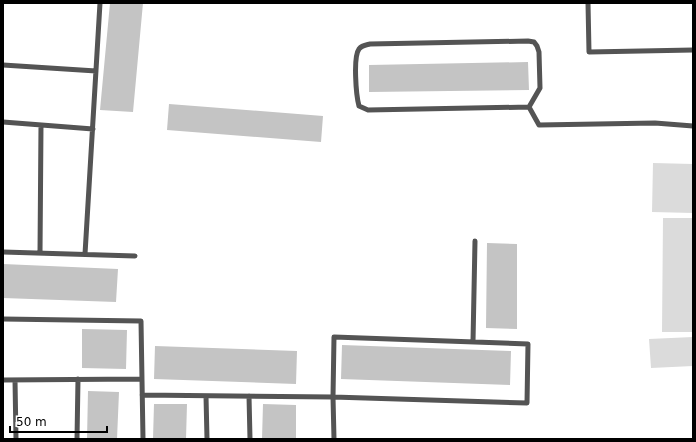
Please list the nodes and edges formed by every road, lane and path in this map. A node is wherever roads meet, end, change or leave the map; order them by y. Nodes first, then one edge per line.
1 (100, 3) edge
2 (588, 3) edge
3 (693, 50) edge
4 (3, 65) edge
5 (96, 71) junction
6 (529, 107) junction
7 (3, 122) edge
8 (42, 125) junction
9 (693, 126) edge
10 (93, 129) junction
11 (475, 241) dead end
12 (3, 252) edge
13 (40, 253) junction
14 (85, 254) junction
15 (136, 256) dead end
16 (3, 319) edge
17 (473, 342) junction
18 (142, 378) junction
19 (78, 379) junction
20 (3, 380) edge
21 (15, 380) junction
22 (142, 395) junction
23 (206, 396) junction
24 (249, 396) junction
25 (333, 397) junction
26 (16, 439) edge
27 (77, 439) edge
28 (143, 439) edge
29 (208, 439) edge
30 (250, 439) edge
31 (334, 439) edge

1 - 5 lane
2 - 3 lane
4 - 5 lane
5 - 10 lane
6 - 6 lane
6 - 9 lane
7 - 8 lane
8 - 10 lane
8 - 13 lane
10 - 14 lane
11 - 17 lane
12 - 13 lane
13 - 14 lane
14 - 15 lane
16 - 18 lane
17 - 25 lane
17 - 25 lane
18 - 19 lane
18 - 22 lane
19 - 21 lane
19 - 27 lane
20 - 21 lane
21 - 26 lane
22 - 23 lane
22 - 28 lane
23 - 24 lane
23 - 29 lane
24 - 25 lane
24 - 30 lane
25 - 31 lane

